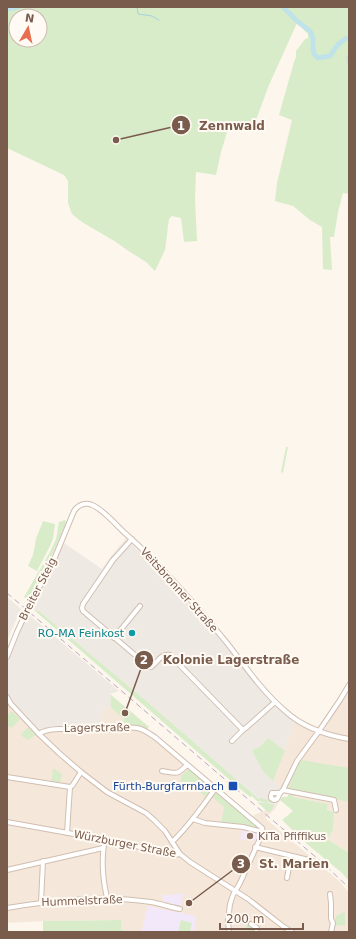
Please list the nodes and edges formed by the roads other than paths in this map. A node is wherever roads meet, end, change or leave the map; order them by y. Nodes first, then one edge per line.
1 (70, 520) joint
2 (132, 539) junction
3 (140, 606) dead end
4 (114, 638) junction
5 (7, 657) edge
6 (349, 685) edge
7 (7, 699) edge
8 (275, 702) junction
9 (244, 730) junction
10 (319, 732) junction
11 (39, 734) junction
12 (349, 739) edge
13 (232, 741) dead end
14 (187, 765) junction
15 (162, 771) dead end
16 (81, 772) junction
17 (7, 777) edge
18 (70, 787) junction
19 (215, 789) junction
20 (336, 810) dead end
21 (193, 819) junction
22 (7, 822) edge
23 (263, 831) junction
24 (67, 833) junction
25 (105, 840) junction
26 (172, 842) junction
27 (255, 847) junction
28 (103, 848) junction
29 (180, 854) junction
30 (291, 856) junction
31 (43, 861) junction
32 (313, 861) dead end
33 (7, 870) edge
34 (287, 878) dead end
35 (236, 891) junction
36 (330, 894) dead end
37 (107, 898) junction
38 (41, 902) junction
39 (7, 908) edge
40 (180, 909) dead end
41 (251, 924) dead end
42 (229, 932) edge
43 (256, 932) edge
44 (292, 932) edge
45 (331, 932) edge

1 - 2 street, Veitsbronner Straße
1 - 5 street, Breiter Steig, bridge
2 - 4 street
2 - 8 street, Veitsbronner Straße
3 - 4 street
4 - 9 street
6 - 10 street
7 - 11 street
8 - 9 street
8 - 10 street, Veitsbronner Straße
9 - 13 street
10 - 12 street, Veitsbronner Straße
10 - 20 street
11 - 14 street, Lagerstraße
11 - 16 street
14 - 15 street
14 - 19 street, Lagerstraße
16 - 18 street
16 - 26 street
17 - 18 street
18 - 24 street
19 - 21 street
19 - 23 street, Lagerstraße
21 - 23 street
21 - 26 street
22 - 24 street, Würzburger Straße
23 - 27 street
24 - 25 street, Würzburger Straße
25 - 28 street
25 - 29 street, Würzburger Straße
26 - 29 street
27 - 30 street
27 - 35 street
28 - 31 street
28 - 37 street
29 - 35 street, Würzburger Straße
30 - 32 street
30 - 34 street
31 - 33 street
31 - 38 street
35 - 42 street
35 - 44 street, Würzburger Straße
36 - 45 street
37 - 38 street, Hummelstraße
37 - 40 street, Hummelstraße
38 - 39 street, Hummelstraße
41 - 43 street

